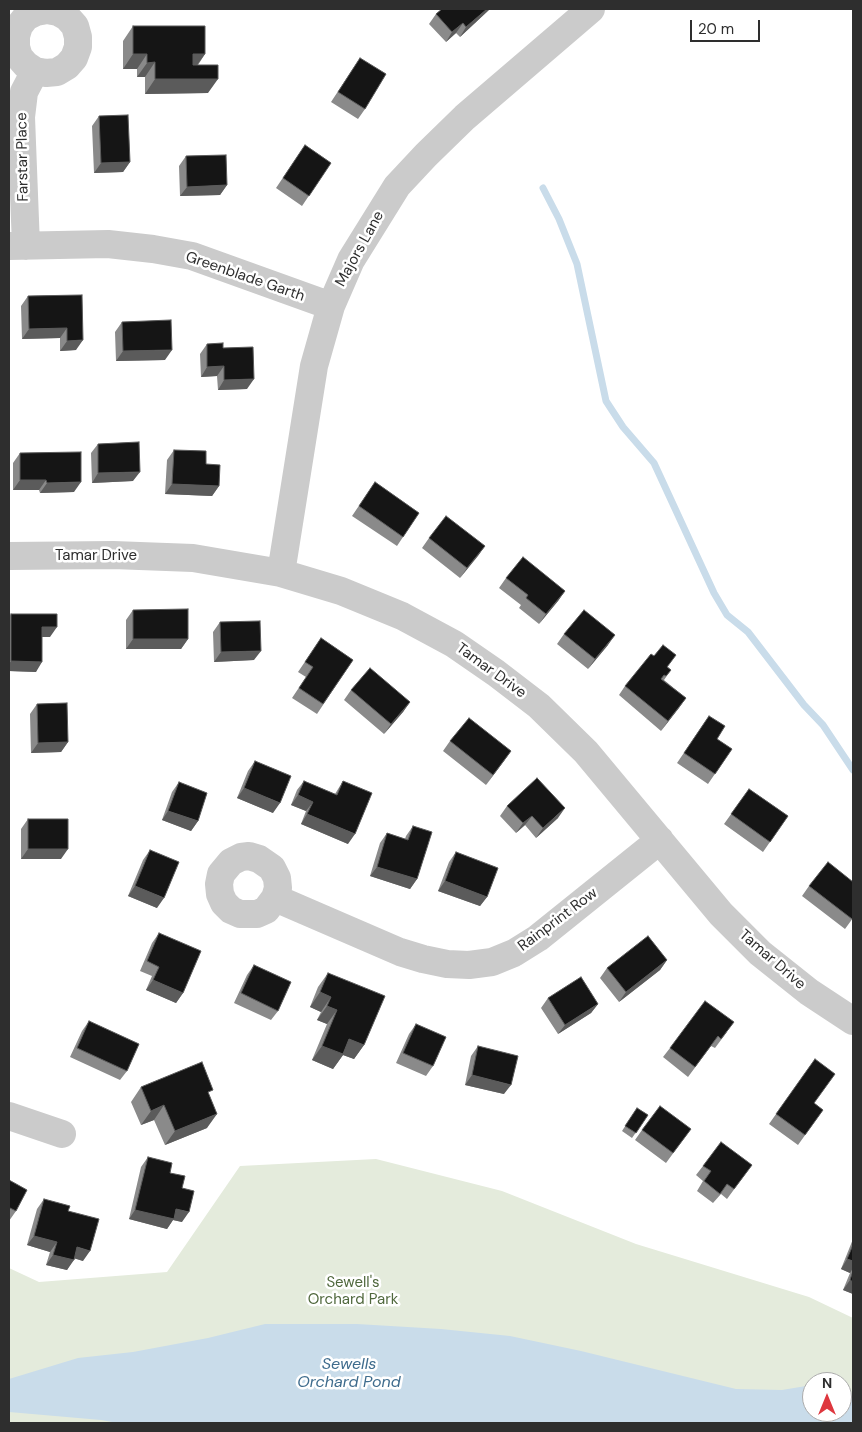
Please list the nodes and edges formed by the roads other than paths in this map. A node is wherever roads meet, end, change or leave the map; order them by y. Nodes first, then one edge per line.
1 (577, 13) edge
2 (35, 71) dead end
3 (17, 246) edge
4 (330, 306) junction
5 (9, 556) edge
6 (282, 573) junction
7 (660, 840) junction
8 (275, 898) dead end
9 (853, 1021) edge
10 (9, 1116) edge
11 (62, 1134) dead end

1 - 4 street, Majors Lane
2 - 3 street, Farstar Place
3 - 4 street, Greenblade Garth
4 - 6 street, Majors Lane
5 - 6 street, Tamar Drive
6 - 7 street, Tamar Drive
7 - 8 street, Rainprint Row
7 - 9 street, Tamar Drive
10 - 11 street

